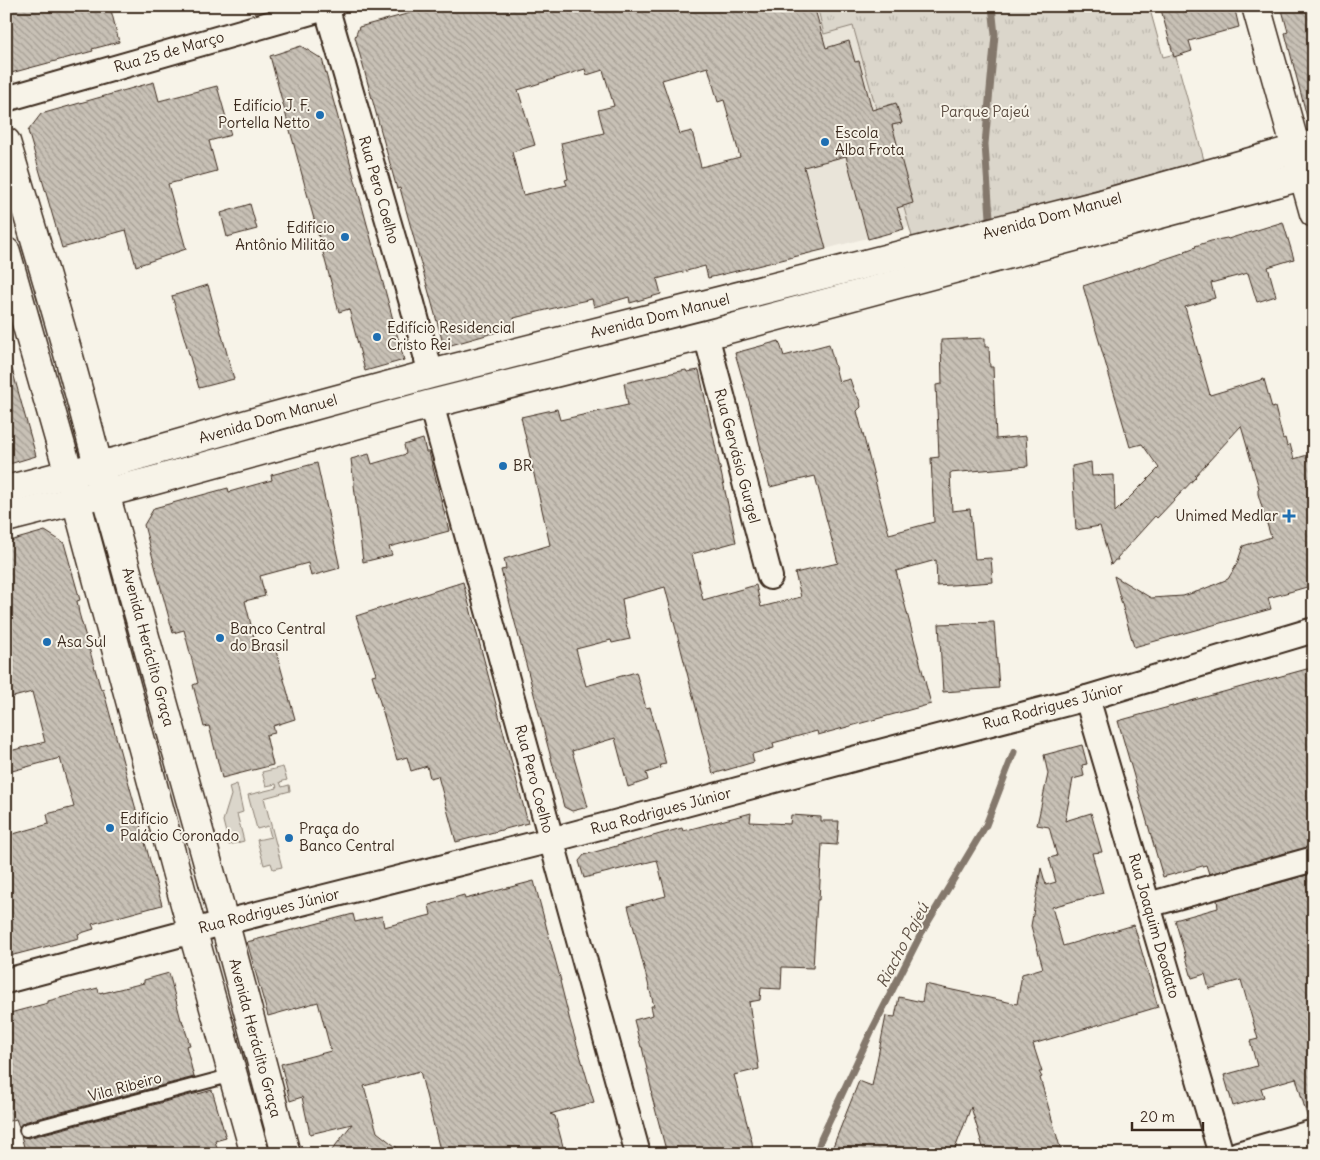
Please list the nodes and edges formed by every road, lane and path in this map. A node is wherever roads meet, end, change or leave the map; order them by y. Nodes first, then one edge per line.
1 (1256, 6) edge
2 (328, 7) edge
3 (6, 99) edge
4 (6, 142) edge
5 (1305, 146) edge
6 (1309, 175) edge
7 (1314, 213) edge
8 (6, 252) edge
9 (706, 335) junction
10 (431, 374) junction
11 (431, 404) junction
12 (99, 466) junction
13 (69, 474) junction
14 (6, 490) edge
15 (105, 493) junction
16 (76, 500) junction
17 (6, 518) edge
18 (770, 577) dead end
19 (1314, 630) edge
20 (1087, 698) junction
21 (551, 840) junction
22 (1314, 859) edge
23 (1148, 906) junction
24 (224, 922) junction
25 (192, 931) junction
26 (6, 981) edge
27 (233, 1075) junction
28 (26, 1130) dead end
29 (1314, 1132) edge
30 (255, 1154) edge
31 (286, 1154) edge
32 (638, 1154) edge
33 (1221, 1154) edge
34 (1238, 1154) edge

1 - 5 main road
2 - 3 street, Rua 25 de Março
2 - 10 street, Rua Pero Coelho
4 - 12 main road, Avenida Heráclito Graça
5 - 6 main road
5 - 10 main road, Avenida Dom Manuel
6 - 7 main road
6 - 9 main road, Avenida Dom Manuel
8 - 13 main road, Avenida Heráclito Graça
9 - 11 main road, Avenida Dom Manuel
9 - 18 street, Rua Gervásio Gurgel
10 - 12 main road, Avenida Dom Manuel
11 - 15 main road, Avenida Dom Manuel
11 - 21 street, Rua Pero Coelho
12 - 13 main road, Avenida Dom Manuel
12 - 15 main road, Avenida Heráclito Graça
13 - 14 main road, Avenida Dom Manuel
13 - 16 main road, Avenida Heráclito Graça
15 - 16 main road, Avenida Dom Manuel
15 - 24 main road, Avenida Heráclito Graça
16 - 17 main road, Avenida Dom Manuel
16 - 25 main road, Avenida Heráclito Graça
19 - 20 street, Rua Rodrigues Júnior
20 - 21 street, Rua Rodrigues Júnior
20 - 23 street, Rua Joaquim Deodato
21 - 24 street, Rua Rodrigues Júnior
21 - 32 street, Rua Pero Coelho
22 - 23 street
23 - 33 street, Rua Joaquim Deodato
24 - 25 street, Rua Rodrigues Júnior
24 - 31 main road, Avenida Heráclito Graça
25 - 26 street, Rua Rodrigues Júnior
25 - 27 main road, Avenida Heráclito Graça
27 - 28 lane, Vila Ribeiro
27 - 30 main road, Avenida Heráclito Graça
29 - 34 street

